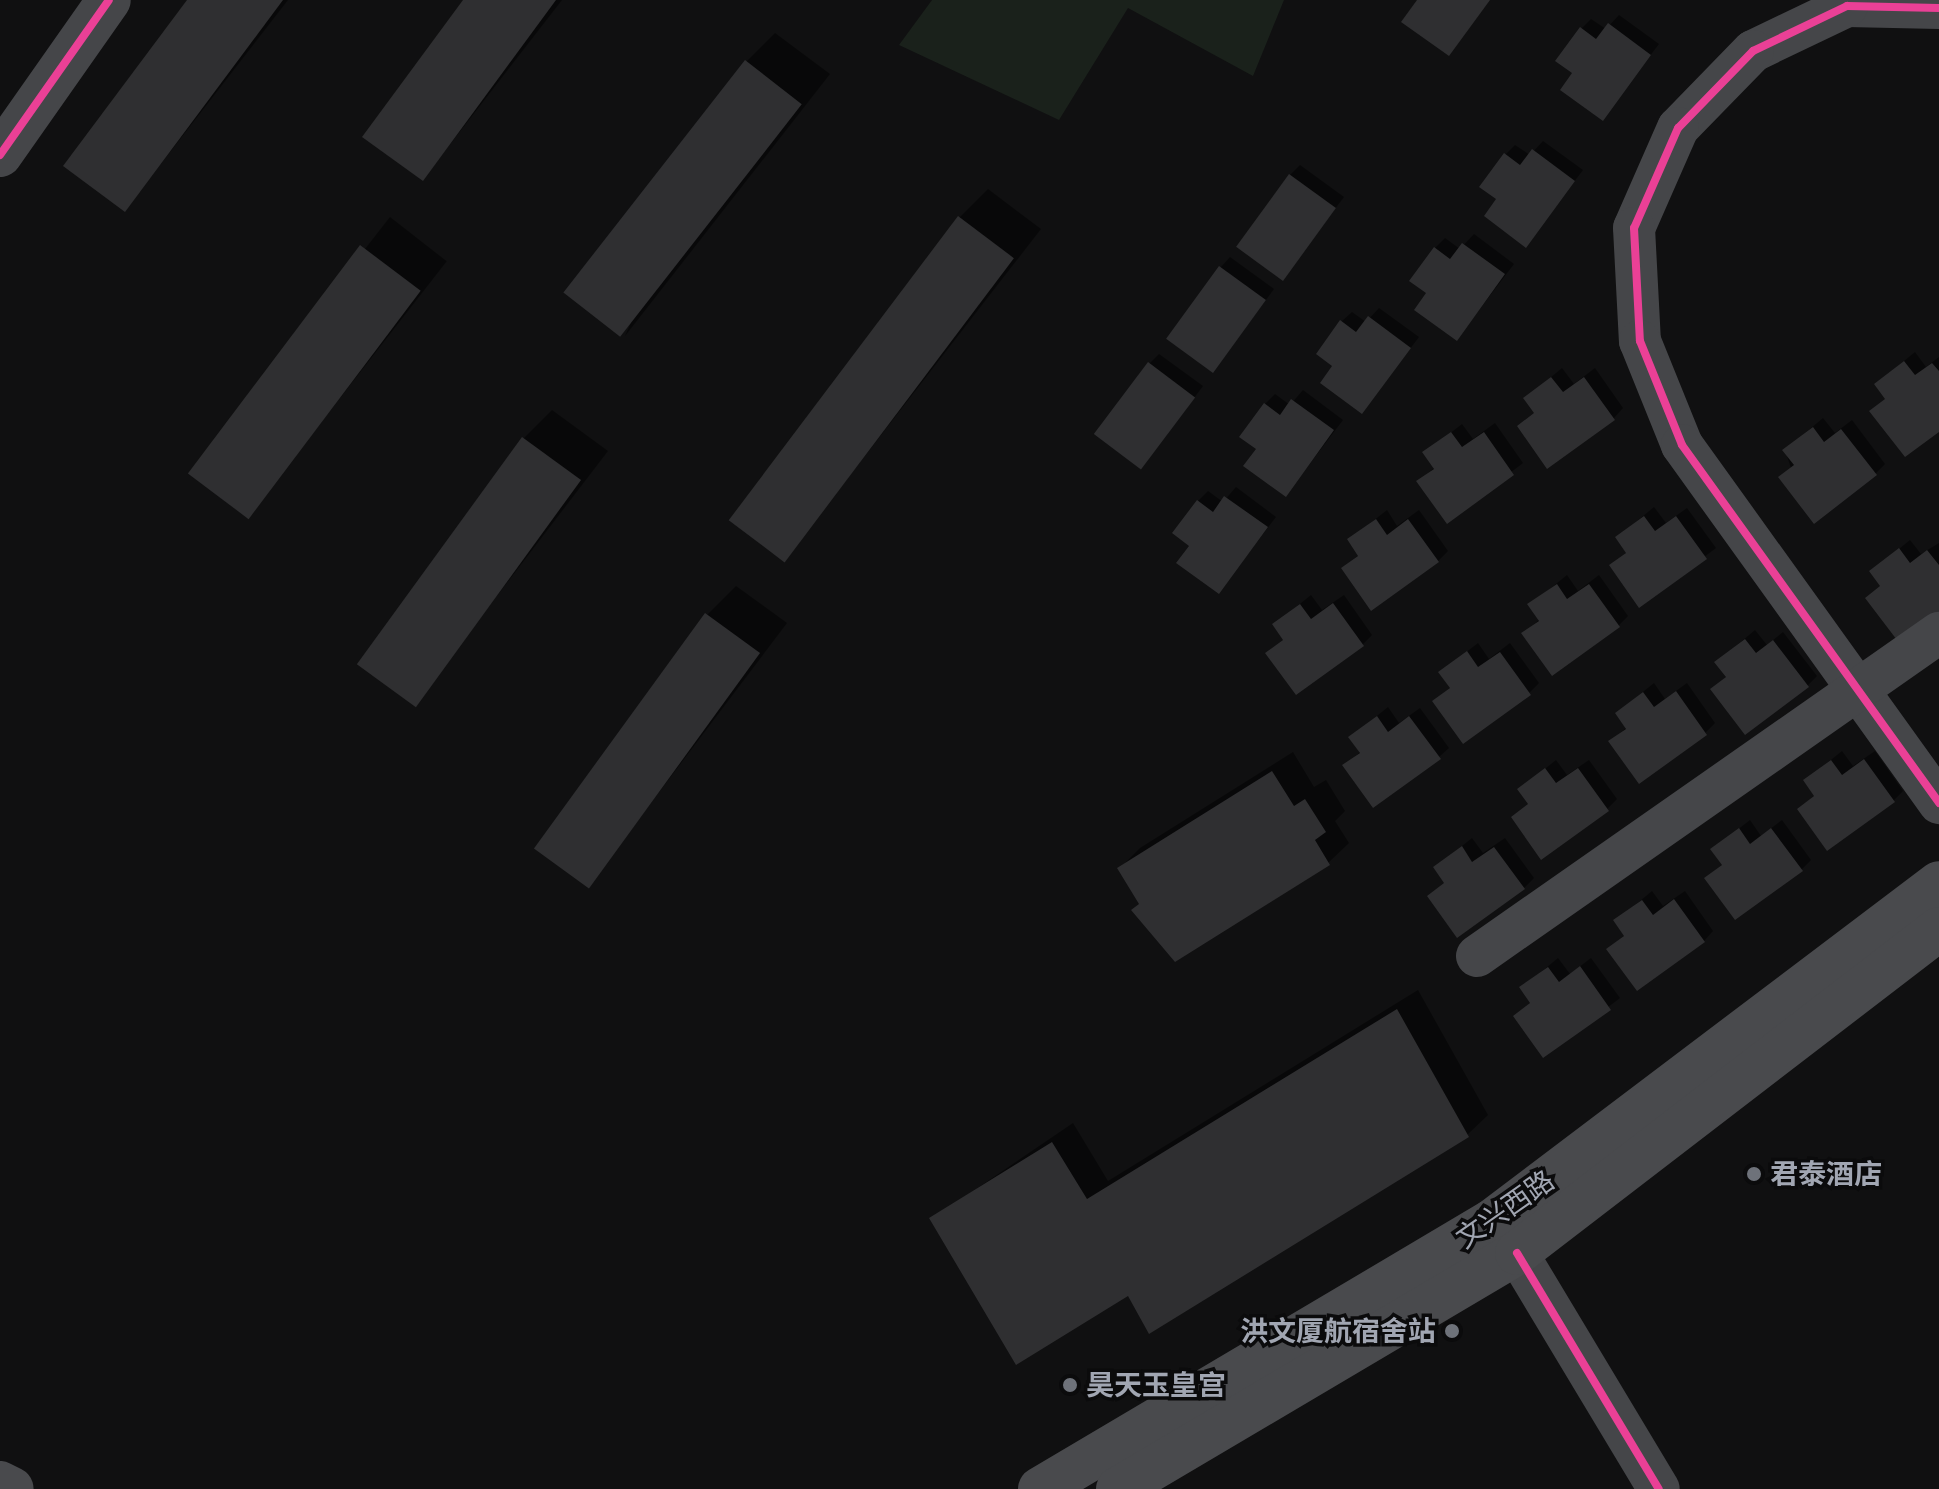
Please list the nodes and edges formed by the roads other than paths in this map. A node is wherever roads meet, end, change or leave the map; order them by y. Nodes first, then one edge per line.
1 (109, 0) edge
2 (1939, 8) edge
3 (0, 155) edge
4 (1939, 633) edge
5 (1859, 687) junction
6 (1939, 803) edge
7 (1939, 883) edge
8 (1939, 929) edge
9 (1477, 956) dead end
10 (1517, 1253) junction
11 (0, 1483) edge
12 (12, 1489) edge
13 (1040, 1489) edge
14 (1118, 1489) edge
15 (1659, 1489) edge

1 - 3 street
2 - 5 street
4 - 5 street
5 - 6 street
5 - 9 street
7 - 13 main road, 文兴西路
8 - 10 main road, 文兴西路
10 - 14 main road, 文兴西路
10 - 15 street
11 - 12 main road

